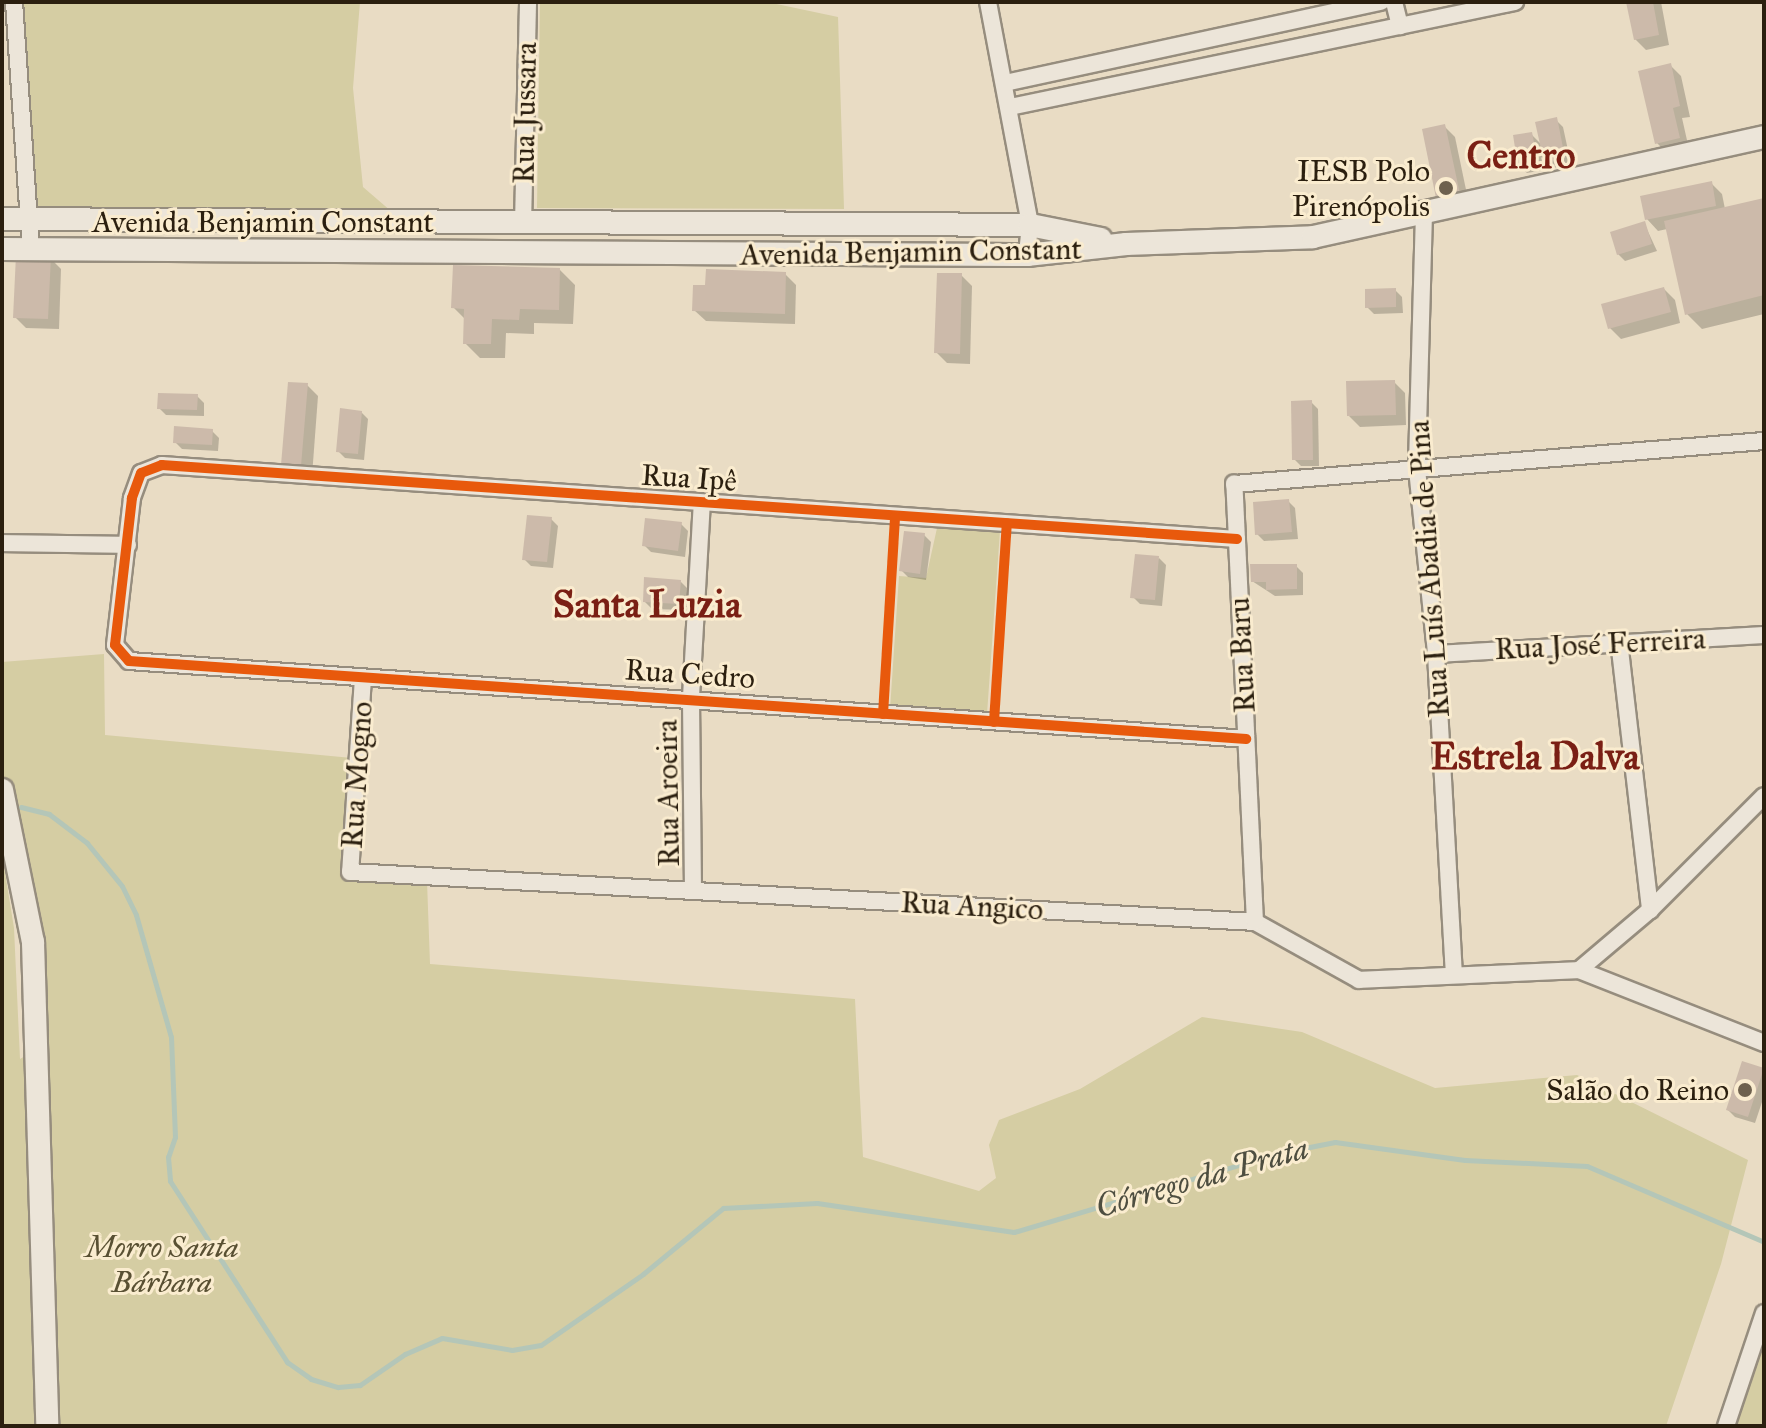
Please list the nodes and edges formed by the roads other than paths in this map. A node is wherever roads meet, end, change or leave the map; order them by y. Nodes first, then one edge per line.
1 (528, 2) edge
2 (988, 2) edge
3 (1381, 2) edge
4 (1394, 2) edge
5 (1515, 2) edge
6 (10, 4) edge
7 (1400, 26) junction
8 (1256, 29) junction
9 (1262, 55) junction
10 (1005, 83) junction
11 (1010, 107) junction
12 (1764, 137) edge
13 (1424, 213) junction
14 (2, 219) edge
15 (30, 220) junction
16 (86, 221) junction
17 (523, 224) junction
18 (746, 224) junction
19 (1030, 225) junction
20 (1126, 244) junction
21 (2, 249) edge
22 (31, 251) junction
23 (87, 251) junction
24 (1027, 255) junction
25 (746, 256) junction
26 (1764, 441) edge
27 (1417, 469) junction
28 (702, 503) junction
29 (1237, 539) junction
30 (2, 543) edge
31 (128, 545) junction
32 (1764, 635) edge
33 (1619, 641) junction
34 (1436, 654) junction
35 (363, 678) junction
36 (691, 697) junction
37 (1246, 739) junction
38 (2, 790) edge
39 (1764, 796) edge
40 (350, 872) joint
41 (693, 891) junction
42 (1650, 910) junction
43 (1255, 922) junction
44 (1579, 970) junction
45 (1454, 972) junction
46 (1764, 1043) edge
47 (1764, 1313) edge
48 (47, 1426) edge
49 (1726, 1426) edge

1 - 17 street, Rua Jussara
2 - 10 street
3 - 8 street
4 - 7 street
5 - 7 street
6 - 15 street
7 - 9 street
8 - 9 street
8 - 10 street
9 - 11 street
10 - 11 street
11 - 19 street
12 - 13 street
13 - 20 street
13 - 27 street, Rua Luís Abadia de Pina
14 - 15 street, Avenida Benjamin Constant
15 - 16 street, Avenida Benjamin Constant
15 - 22 street
16 - 17 street, Avenida Benjamin Constant
16 - 23 street
17 - 18 street, Avenida Benjamin Constant
18 - 19 street, Avenida Benjamin Constant
18 - 25 street
19 - 20 street, Avenida Benjamin Constant
19 - 24 street
20 - 24 street, Avenida Benjamin Constant
21 - 22 street, Avenida Benjamin Constant
22 - 23 street, Avenida Benjamin Constant
23 - 25 street, Avenida Benjamin Constant
24 - 25 street, Avenida Benjamin Constant
26 - 27 street
27 - 29 street, Rua Baru
27 - 34 street, Rua Luís Abadia de Pina
28 - 29 street, Rua Ipê
28 - 31 street, Rua Ipê
28 - 36 street, Rua Aroeira
29 - 37 street, Rua Baru
30 - 31 street
31 - 35 street, Rua Cedro
32 - 33 street, Rua José Ferreira
33 - 34 street, Rua José Ferreira
33 - 42 street
34 - 45 street, Rua Luís Abadia de Pina
35 - 36 street, Rua Cedro
35 - 40 street, Rua Mogno
36 - 37 street, Rua Cedro
36 - 41 street, Rua Aroeira
37 - 43 street, Rua Baru
38 - 48 street
39 - 42 street
40 - 41 street, Rua Angico
41 - 43 street, Rua Angico
42 - 44 street
43 - 45 street, Rua Angico
44 - 45 street, Rua Angico
44 - 46 street
47 - 49 street

